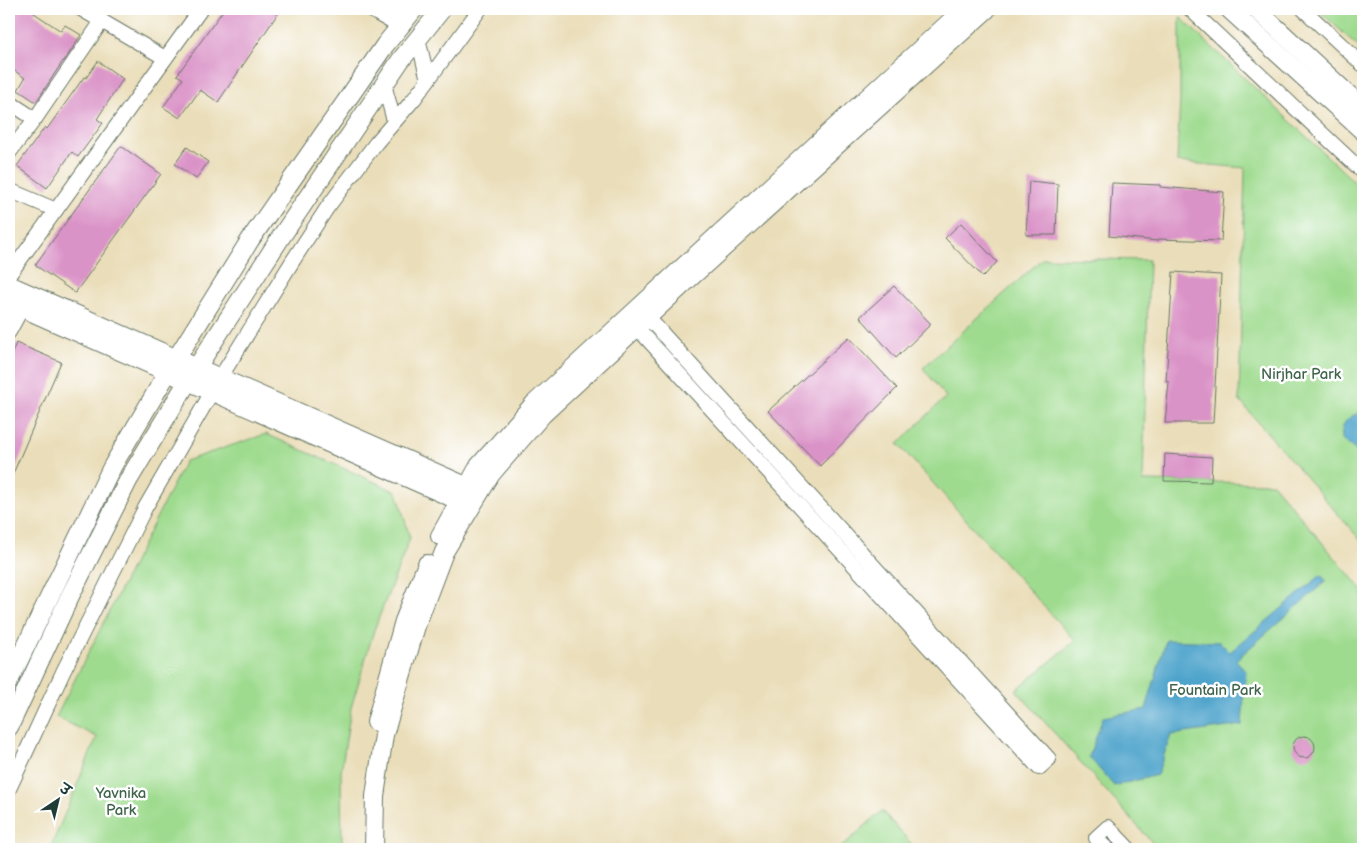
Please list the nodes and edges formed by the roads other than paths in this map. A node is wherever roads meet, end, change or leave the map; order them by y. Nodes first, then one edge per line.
1 (81, 9) edge
2 (201, 9) edge
3 (373, 9) edge
4 (414, 9) edge
5 (442, 9) edge
6 (480, 9) edge
7 (964, 9) edge
8 (987, 9) edge
9 (1190, 9) edge
10 (1256, 9) edge
11 (1303, 9) edge
12 (1235, 11) edge
13 (102, 21) junction
14 (401, 25) junction
15 (418, 39) junction
16 (165, 58) junction
17 (1363, 65) edge
18 (428, 80) junction
19 (384, 84) junction
20 (9, 102) edge
21 (1363, 108) edge
22 (35, 119) junction
23 (394, 121) junction
24 (1363, 131) edge
25 (9, 153) edge
26 (1363, 172) edge
27 (9, 190) edge
28 (56, 210) junction
29 (9, 275) edge
30 (9, 285) edge
31 (15, 305) edge
32 (638, 318) junction
33 (9, 332) edge
34 (172, 366) junction
35 (193, 375) junction
36 (216, 385) junction
37 (470, 497) junction
38 (9, 681) edge
39 (9, 728) edge
40 (1033, 751) dead end
41 (9, 789) edge
42 (363, 849) edge
43 (374, 849) edge
44 (1107, 849) edge
45 (1129, 849) edge

1 - 13 street
2 - 16 street
3 - 14 street
4 - 14 street
5 - 15 street
6 - 18 street
7 - 32 street
8 - 32 street
9 - 26 street
10 - 21 street
11 - 17 street
12 - 24 street
13 - 16 street
13 - 22 street
14 - 34 street
15 - 18 street
15 - 19 street
16 - 28 street
18 - 23 street
19 - 23 street
19 - 35 street
20 - 22 street
22 - 25 street
23 - 36 street
27 - 28 street
28 - 29 street
30 - 34 street
31 - 33 street
31 - 34 street
32 - 37 street
32 - 40 street
34 - 35 street
34 - 38 street
35 - 36 street
35 - 39 street
36 - 37 street
36 - 41 street
37 - 42 street
37 - 43 street
44 - 45 street

